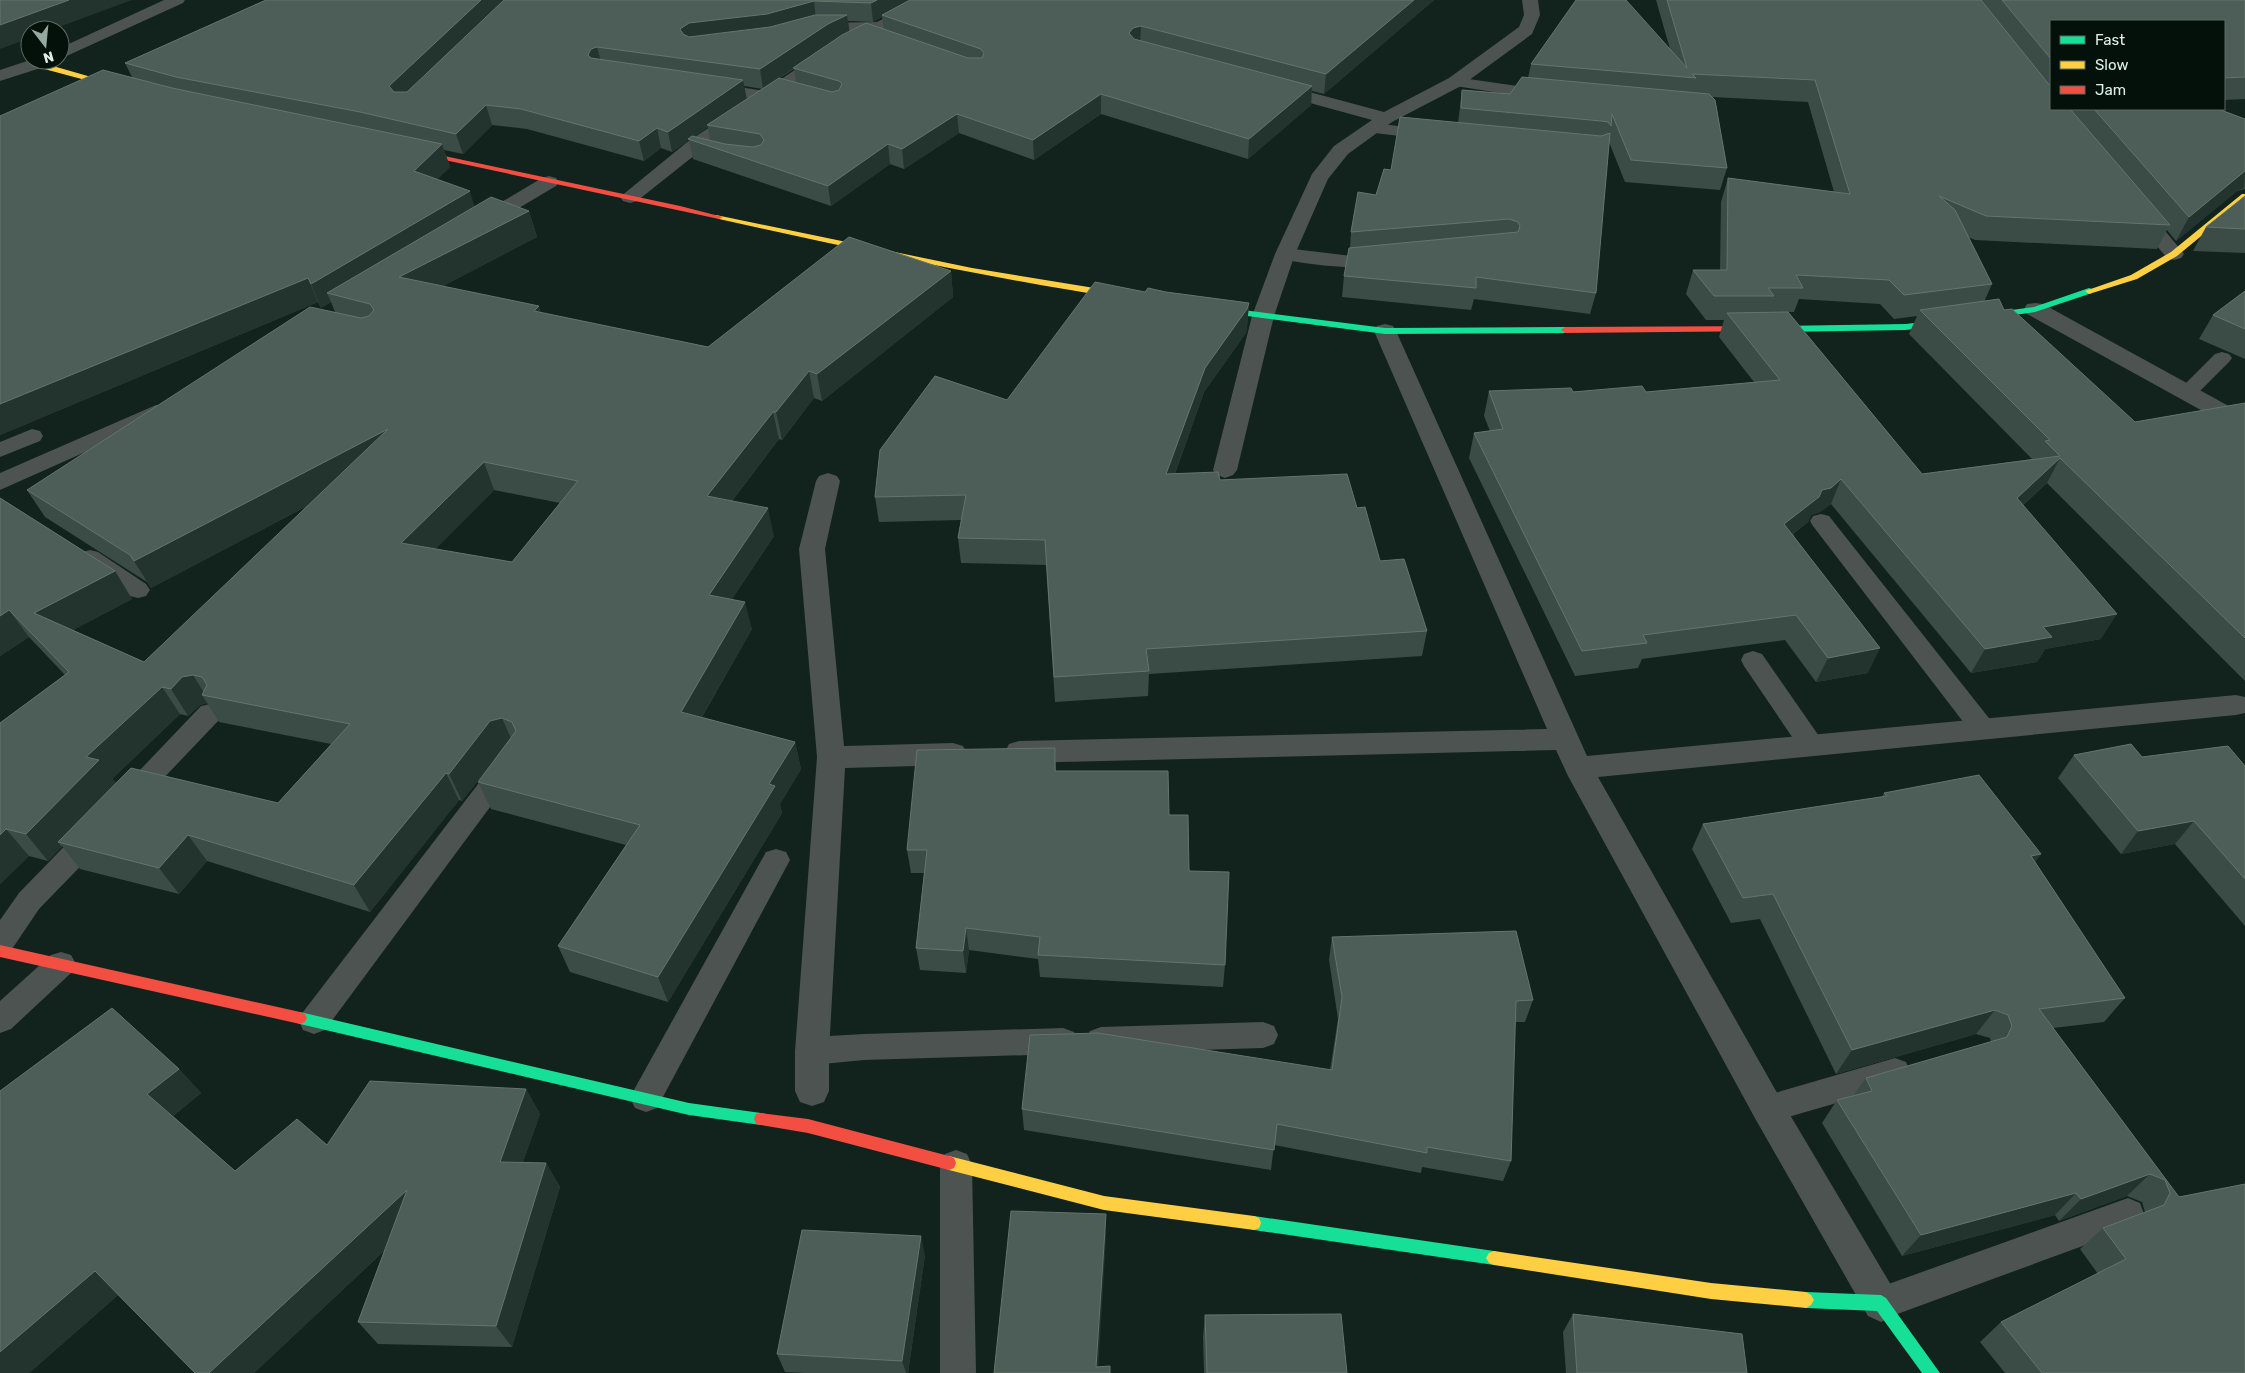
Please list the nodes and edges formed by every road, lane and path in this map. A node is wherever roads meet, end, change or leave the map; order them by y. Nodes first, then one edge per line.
1 (177, 0) edge
2 (932, 0) edge
3 (1530, 0) edge
4 (800, 30) edge
5 (878, 34) junction
6 (70, 49) edge
7 (20, 69) edge
8 (67, 70) edge
9 (0, 76) edge
10 (1455, 82) junction
11 (1263, 85) edge
12 (700, 86) edge
13 (137, 91) edge
14 (772, 93) junction
15 (798, 95) edge
16 (1566, 96) edge
17 (1380, 123) junction
18 (1450, 136) edge
19 (394, 146) edge
20 (693, 147) junction
21 (715, 154) edge
22 (549, 182) junction
23 (2245, 196) edge
24 (630, 197) junction
25 (2129, 201) edge
26 (465, 233) edge
27 (1285, 254) junction
28 (2174, 254) junction
29 (1398, 259) edge
30 (1137, 298) edge
31 (1205, 308) edge
32 (2035, 309) junction
33 (1263, 316) junction
34 (1385, 331) junction
35 (2222, 358) dead end
36 (2187, 393) junction
37 (174, 403) edge
38 (2245, 425) edge
39 (32, 436) dead end
40 (0, 450) edge
41 (1225, 470) dead end
42 (828, 481) dead end
43 (0, 482) edge
44 (1821, 521) edge
45 (72, 547) edge
46 (138, 590) edge
47 (1753, 660) dead end
48 (2236, 705) dead end
49 (210, 713) edge
50 (1983, 729) junction
51 (1565, 739) junction
52 (1812, 746) junction
53 (513, 757) edge
54 (831, 757) junction
55 (1578, 768) junction
56 (776, 860) dead end
57 (0, 943) edge
58 (0, 951) edge
59 (61, 964) junction
60 (0, 1020) edge
61 (314, 1021) junction
62 (1263, 1035) dead end
63 (812, 1051) junction
64 (1921, 1065) edge
65 (812, 1091) dead end
66 (646, 1098) junction
67 (1768, 1110) junction
68 (956, 1165) junction
69 (2128, 1214) dead end
70 (1881, 1303) junction
71 (958, 1373) edge
72 (1932, 1373) edge

1 - 6 street
2 - 5 street
3 - 10 street
4 - 5 lane
5 - 14 street
7 - 9 street
8 - 13 street
10 - 16 lane
10 - 17 street
11 - 17 street
12 - 14 lane
14 - 15 lane
14 - 20 street
17 - 18 lane
17 - 27 street
19 - 22 street
20 - 21 lane
20 - 24 street
22 - 24 street
22 - 26 street
23 - 28 street
24 - 30 street
25 - 28 street
27 - 29 lane
27 - 33 street
28 - 32 street
31 - 33 street
32 - 34 street
32 - 36 street
33 - 34 street
33 - 41 street
34 - 51 street
35 - 36 lane
36 - 38 street
37 - 43 street
39 - 40 lane
42 - 54 street
44 - 50 lane
45 - 46 lane
47 - 52 lane
48 - 50 street
49 - 57 lane
50 - 52 street
51 - 54 street
51 - 55 street
52 - 55 street
53 - 61 lane
54 - 63 street
55 - 67 street
56 - 66 lane
58 - 59 street
59 - 60 lane
59 - 61 street
61 - 66 street
62 - 63 lane
63 - 65 street
64 - 67 lane
66 - 68 street
67 - 70 street
68 - 70 street
68 - 71 lane
69 - 70 lane
70 - 72 street

